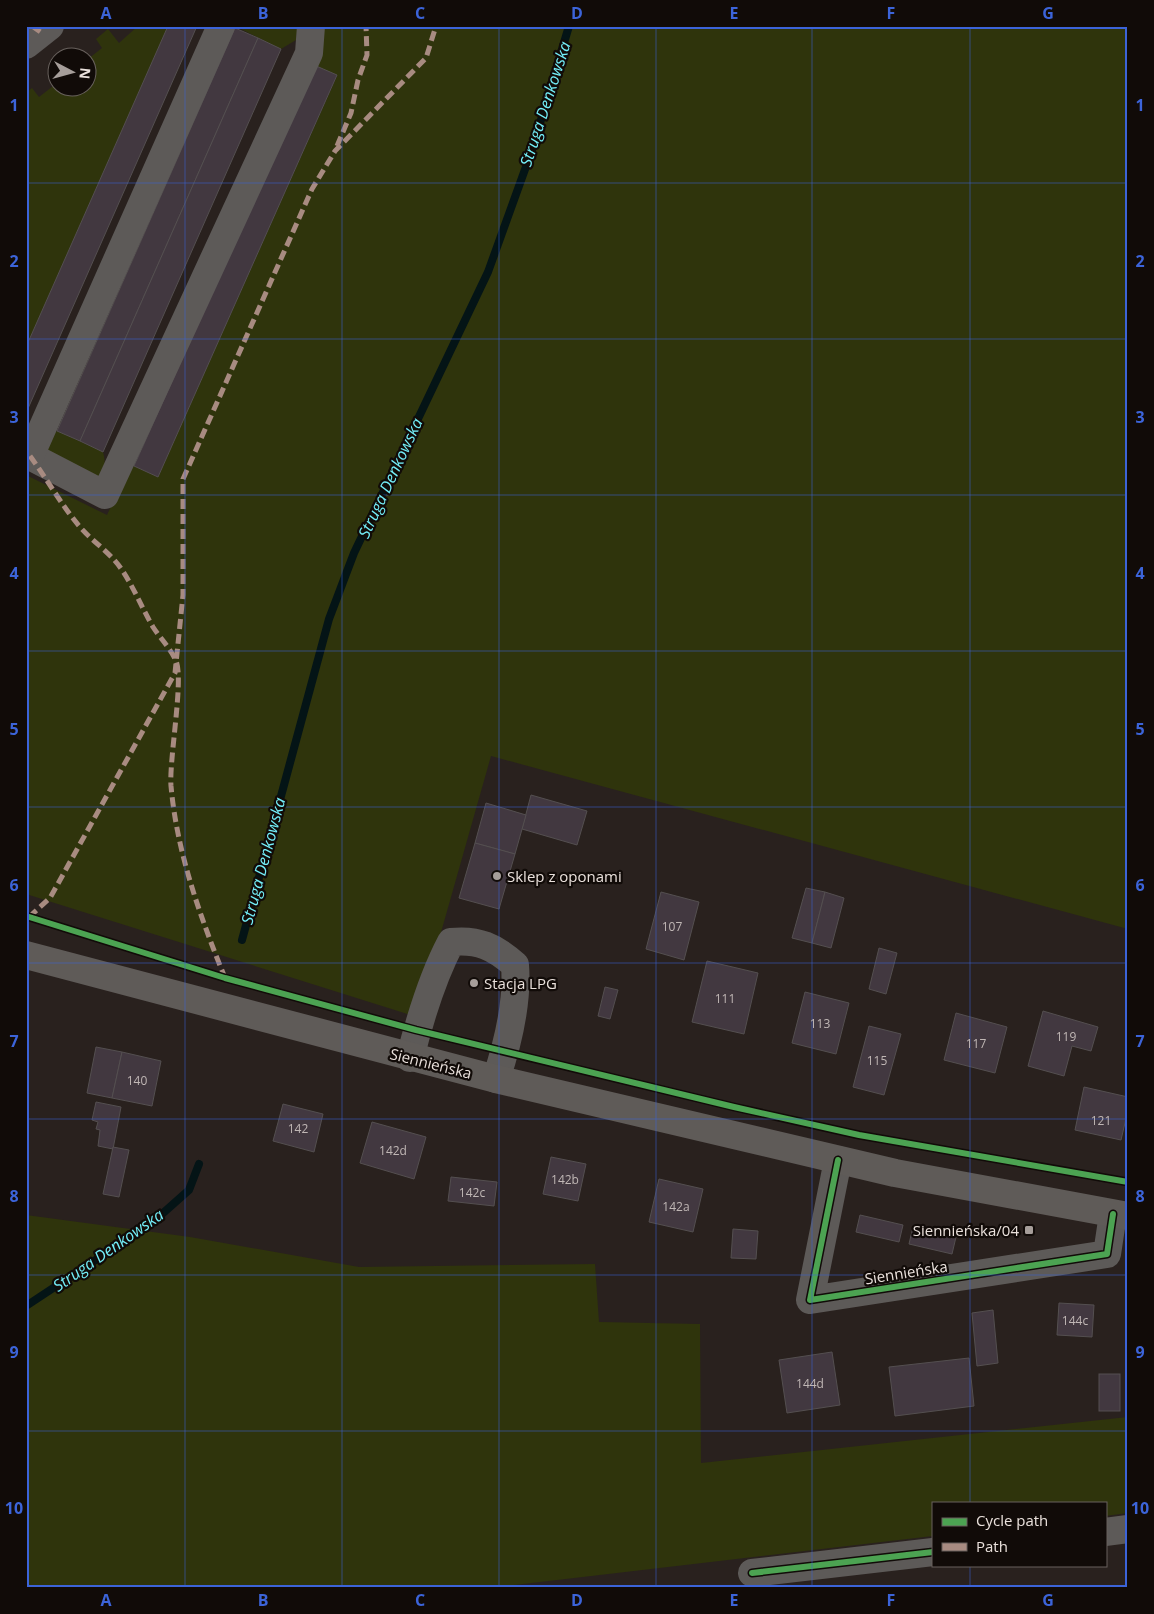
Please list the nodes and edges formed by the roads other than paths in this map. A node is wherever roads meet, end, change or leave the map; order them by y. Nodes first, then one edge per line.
1 (221, 26) edge
2 (311, 26) edge
3 (28, 455) edge
4 (26, 955) edge
5 (410, 1058) junction
6 (496, 1079) junction
7 (838, 1160) junction
8 (1120, 1215) edge
9 (1128, 1529) edge
10 (1106, 1532) edge
11 (932, 1552) edge
12 (752, 1573) dead end

1 - 3 street
2 - 3 street
4 - 5 main road, Siennieńska
5 - 6 main road, Siennieńska
5 - 6 street
6 - 7 main road, Siennieńska
7 - 8 main road, Siennieńska
7 - 8 street, Siennieńska
9 - 10 street
11 - 12 street

